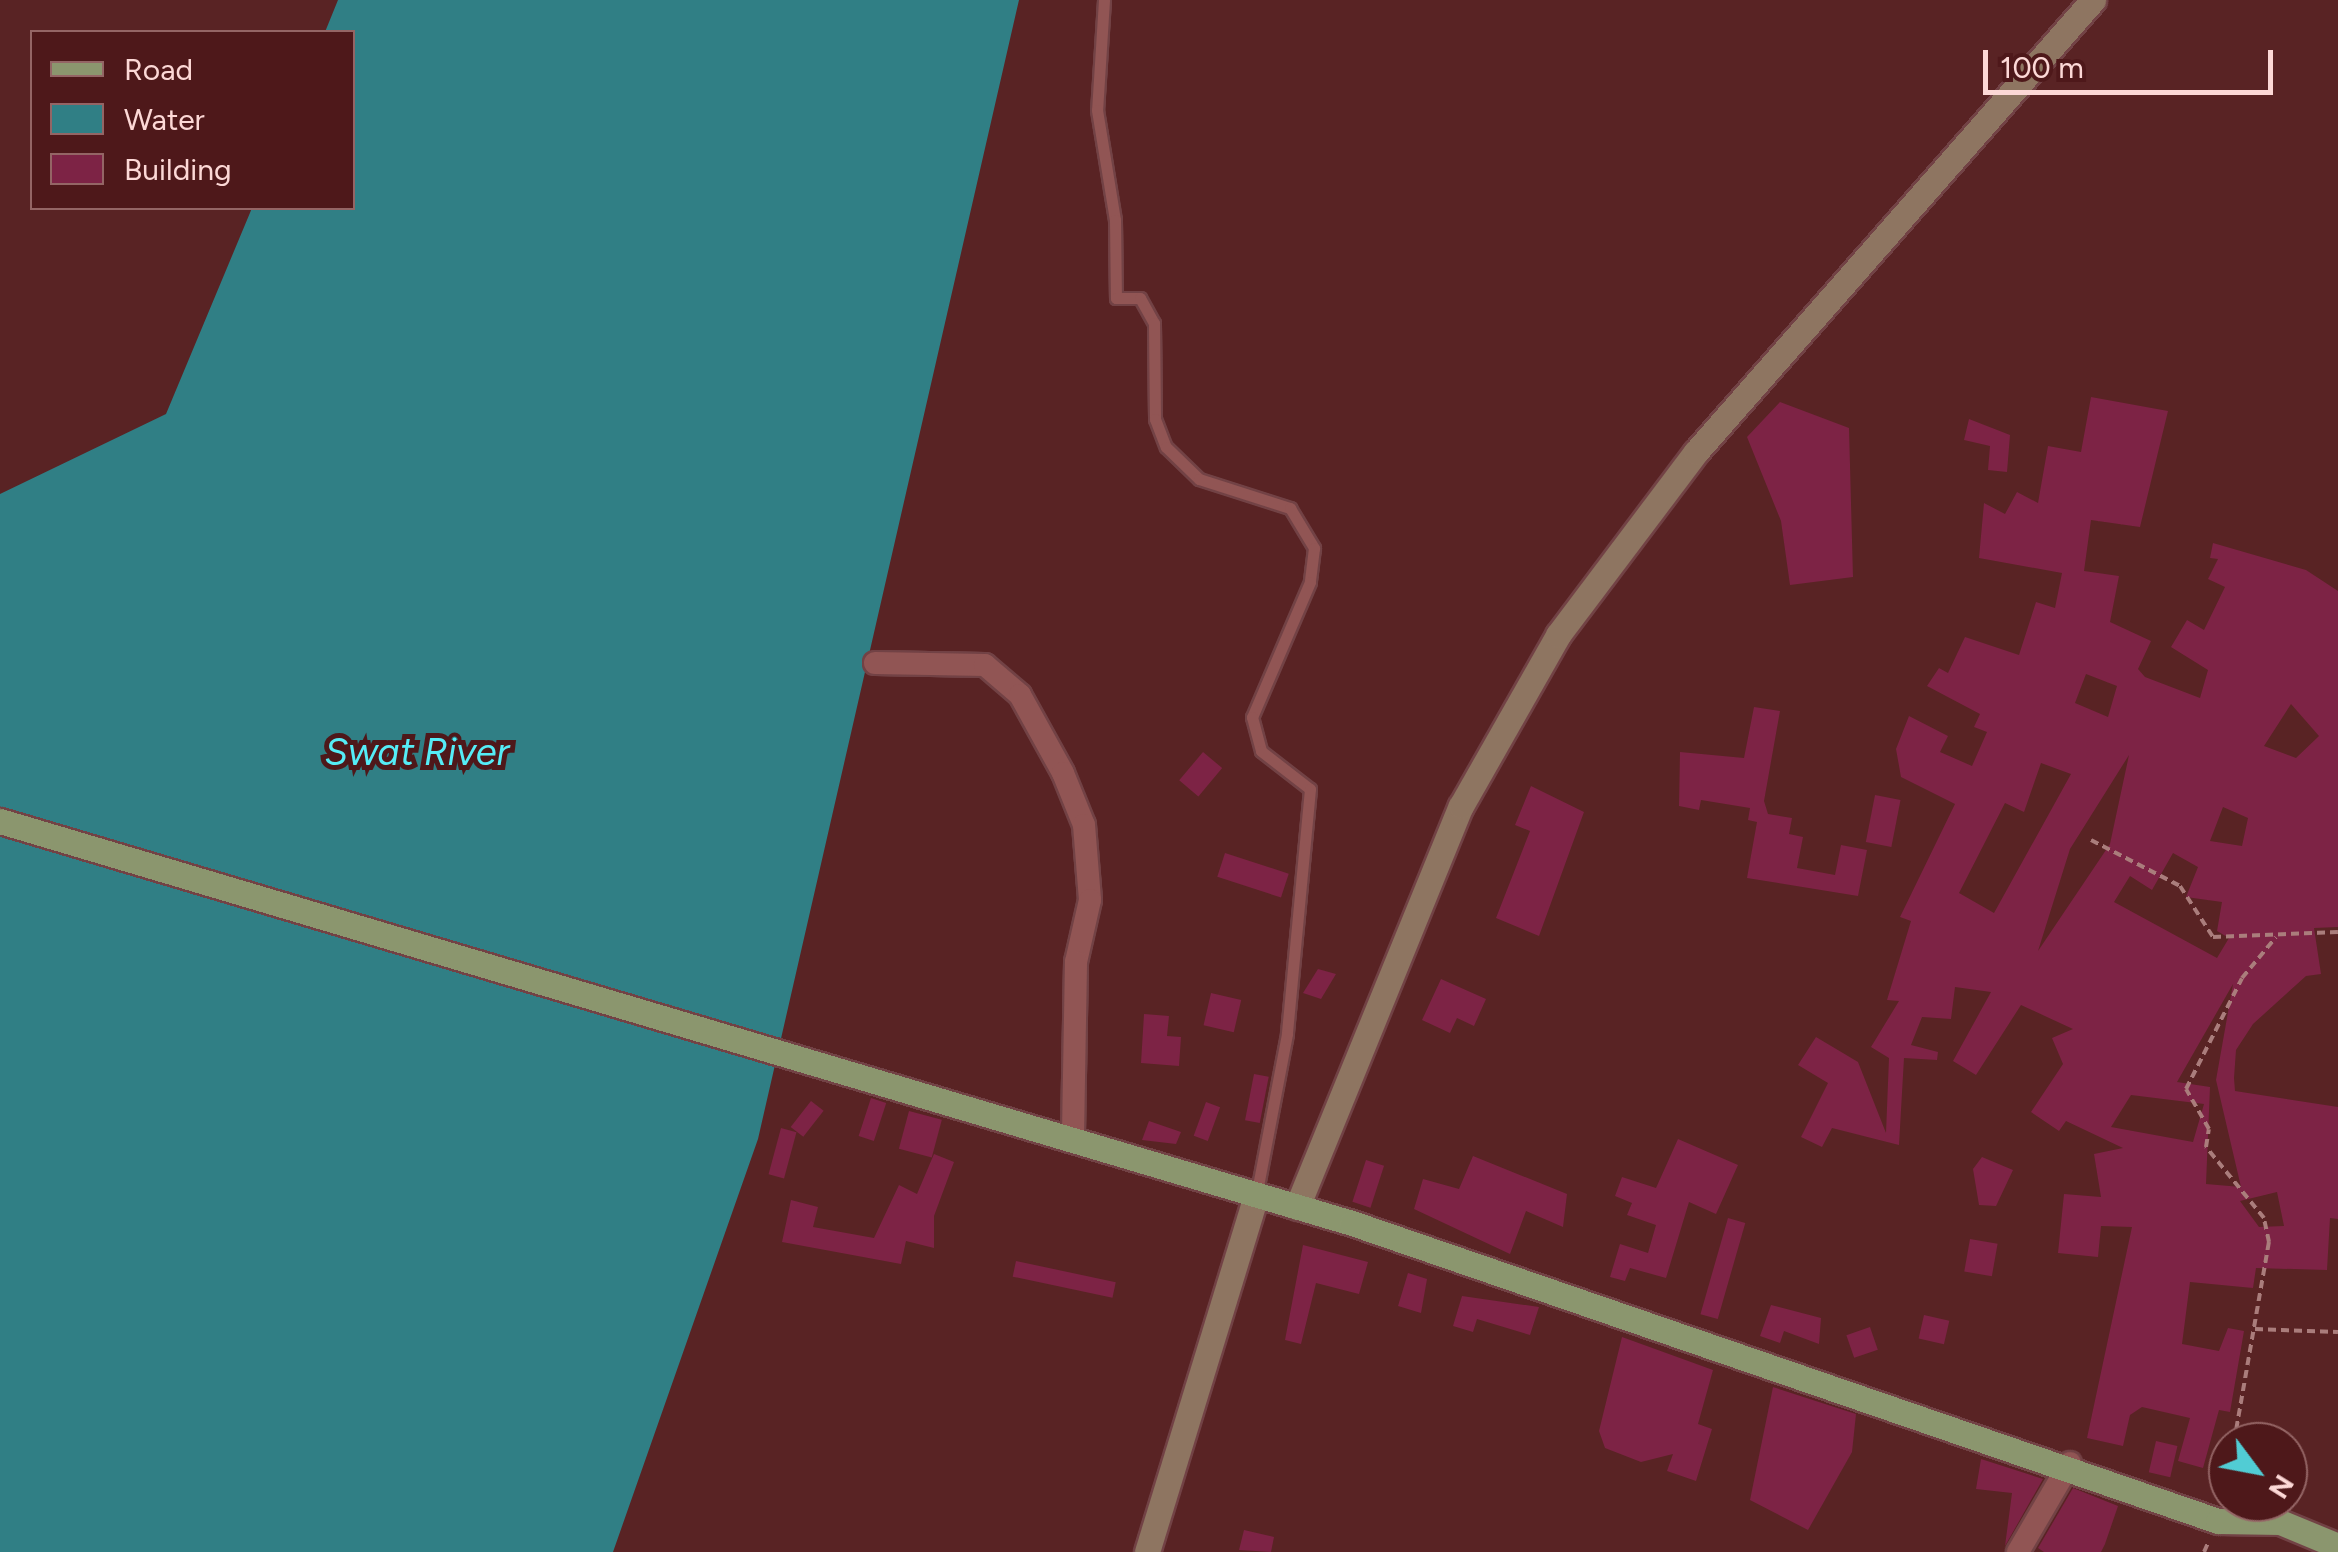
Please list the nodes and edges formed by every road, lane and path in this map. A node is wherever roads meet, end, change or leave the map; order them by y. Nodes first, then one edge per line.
1 (1104, 0) edge
2 (2094, 0) edge
3 (875, 664) dead end
4 (0, 822) edge
5 (2091, 840) dead end
6 (2338, 932) edge
7 (2276, 937) junction
8 (1073, 1137) junction
9 (1256, 1196) junction
10 (1296, 1207) junction
11 (2255, 1329) junction
12 (2338, 1332) edge
13 (2238, 1422) edge
14 (2070, 1464) junction
15 (2338, 1546) edge
16 (1148, 1552) edge
17 (2018, 1552) edge

1 - 9 lane
2 - 10 main road
3 - 8 street
4 - 8 main road
5 - 7 path
6 - 7 path
7 - 11 path
8 - 9 main road
9 - 10 main road
9 - 16 main road
10 - 14 main road
11 - 12 path
11 - 13 path
14 - 15 main road
14 - 17 street

